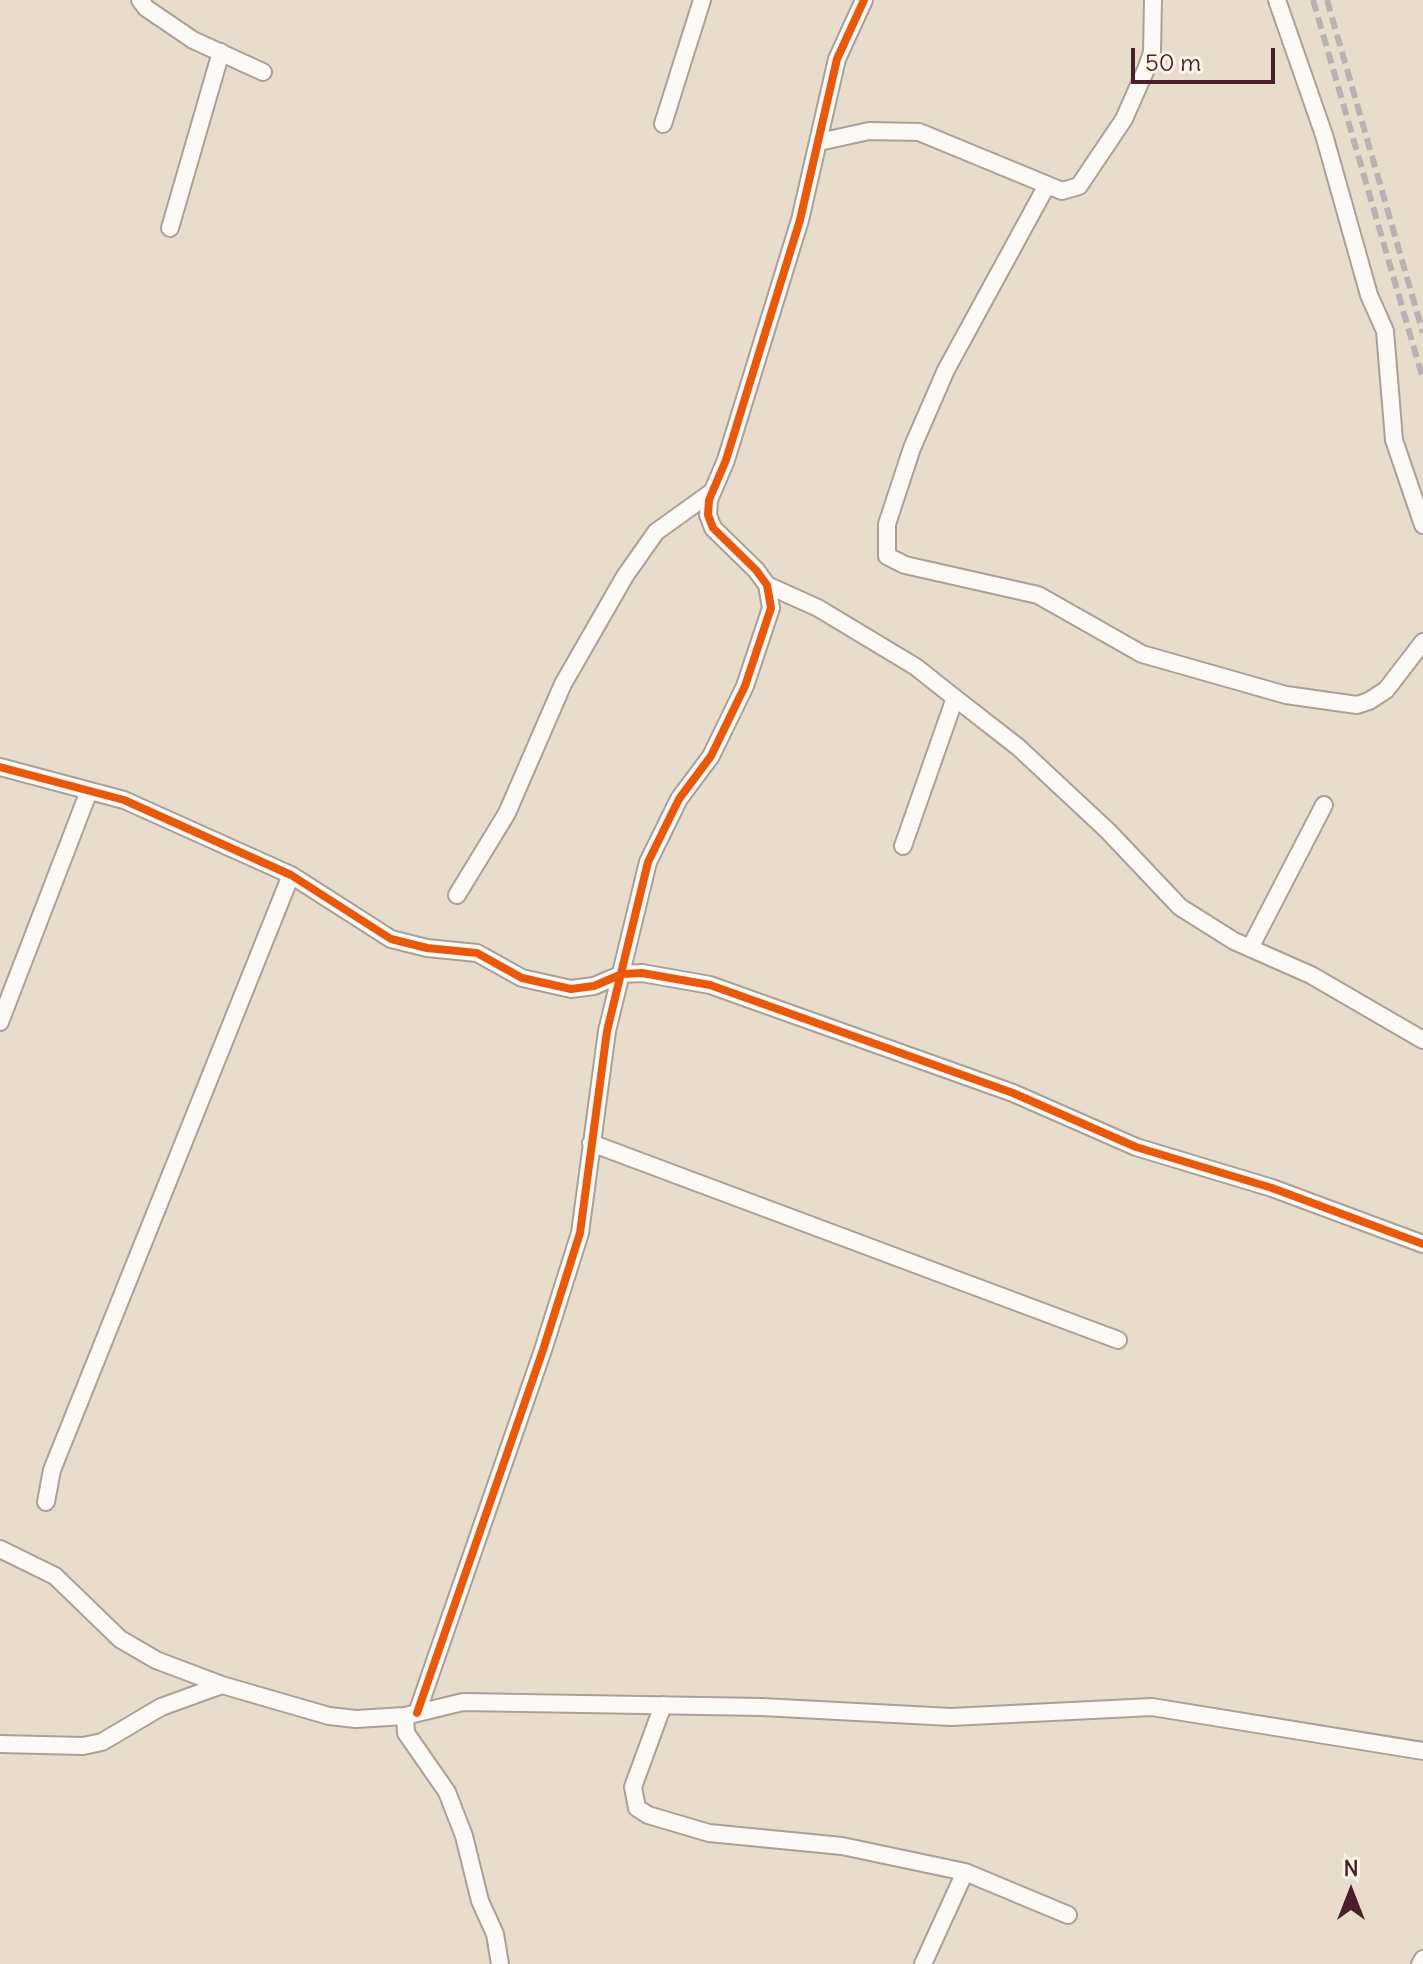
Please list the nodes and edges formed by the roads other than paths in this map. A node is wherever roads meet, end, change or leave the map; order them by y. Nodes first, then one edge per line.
1 (140, 0) edge
2 (702, 0) edge
3 (864, 0) edge
4 (1153, 0) edge
5 (1277, 0) edge
6 (221, 52) junction
7 (263, 72) dead end
8 (663, 124) dead end
9 (819, 142) junction
10 (1047, 185) junction
11 (170, 228) dead end
12 (713, 491) junction
13 (1423, 525) edge
14 (767, 585) junction
15 (1423, 642) edge
16 (955, 698) junction
17 (0, 767) edge
18 (89, 791) junction
19 (1324, 805) dead end
20 (903, 846) dead end
21 (291, 875) junction
22 (457, 895) dead end
23 (1250, 948) junction
24 (622, 974) junction
25 (0, 1022) edge
26 (1423, 1040) edge
27 (591, 1143) junction
28 (1423, 1244) edge
29 (1118, 1340) dead end
30 (46, 1502) dead end
31 (0, 1549) edge
32 (222, 1685) junction
33 (663, 1705) junction
34 (411, 1714) junction
35 (0, 1744) edge
36 (1423, 1751) edge
37 (965, 1872) junction
38 (1068, 1915) dead end
39 (1423, 1959) edge
40 (500, 1964) edge
41 (923, 1964) edge
42 (1420, 1964) edge

1 - 6 street
2 - 8 street
3 - 9 street
4 - 10 street
5 - 13 street
6 - 7 street
6 - 11 street
9 - 10 street
9 - 12 street
10 - 15 street
12 - 14 street
12 - 22 street
14 - 16 street
14 - 24 street
16 - 20 street
16 - 23 street
17 - 18 street
18 - 21 street
18 - 25 street
19 - 23 street
21 - 24 street
21 - 30 street
23 - 26 street
24 - 27 street
24 - 28 street
27 - 29 street
27 - 34 street
31 - 32 street
32 - 34 street
32 - 35 street
33 - 34 street
33 - 36 street
33 - 37 street
34 - 40 street
37 - 38 street
37 - 41 street
39 - 42 street

